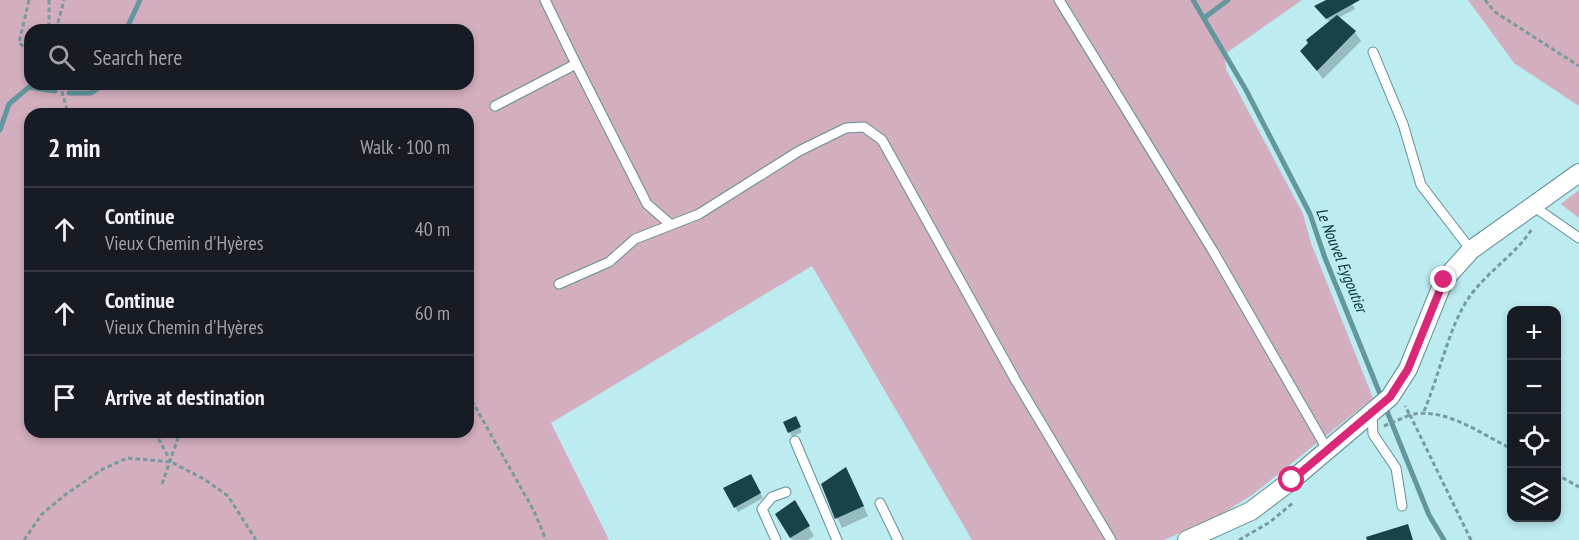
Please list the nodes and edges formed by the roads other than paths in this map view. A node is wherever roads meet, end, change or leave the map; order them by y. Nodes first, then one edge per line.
1 (545, 0) edge
2 (1059, 0) edge
3 (1373, 52) dead end
4 (576, 64) junction
5 (495, 106) dead end
6 (1579, 173) edge
7 (1538, 209) junction
8 (670, 224) junction
9 (1579, 238) edge
10 (1471, 250) junction
11 (559, 284) dead end
12 (1372, 411) junction
13 (795, 441) dead end
14 (1327, 449) junction
15 (786, 492) dead end
16 (880, 502) dead end
17 (1402, 506) dead end
18 (1193, 539) edge
19 (776, 540) edge
20 (837, 540) edge
21 (898, 540) edge
22 (1111, 540) edge

1 - 4 lane
2 - 14 lane
3 - 10 lane
4 - 5 lane
4 - 8 lane
6 - 7 street
7 - 9 lane
7 - 10 street
8 - 11 lane
8 - 22 lane
10 - 12 street
12 - 14 street
12 - 17 lane
13 - 20 lane
14 - 18 street
15 - 19 lane
16 - 21 lane

